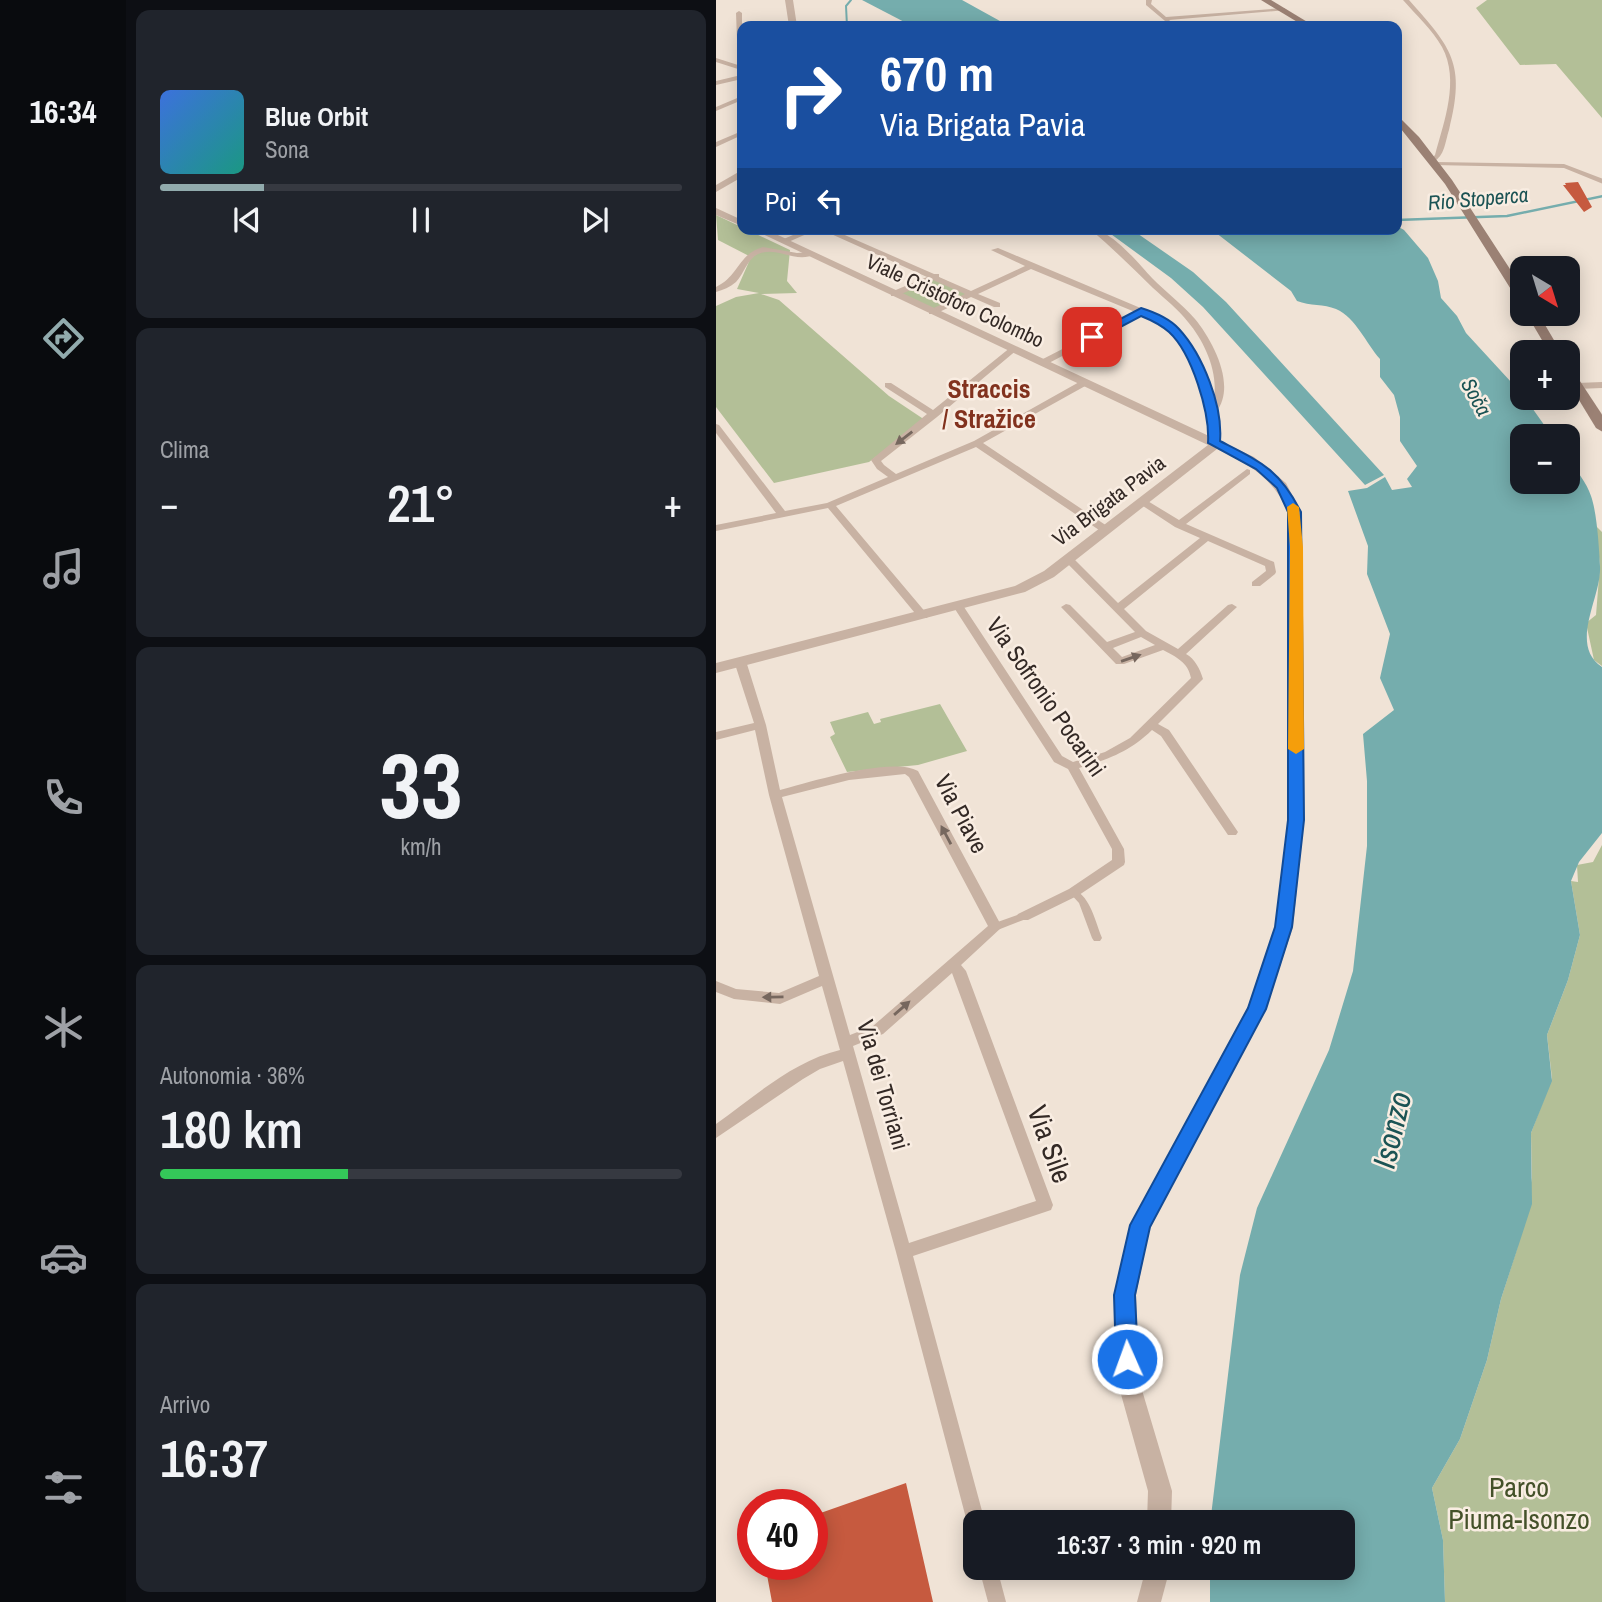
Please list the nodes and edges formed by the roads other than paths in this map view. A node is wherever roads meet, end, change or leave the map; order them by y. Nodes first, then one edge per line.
1 (789, 0) edge
2 (1149, 0) edge
3 (1265, 0) edge
4 (1406, 0) edge
5 (1284, 10) junction
6 (739, 13) dead end
7 (1167, 18) junction
8 (739, 21) edge
9 (792, 21) edge
10 (1168, 21) edge
11 (1302, 21) edge
12 (716, 60) edge
13 (737, 67) edge
14 (737, 78) edge
15 (716, 83) edge
16 (737, 100) edge
17 (716, 109) edge
18 (1402, 124) edge
19 (716, 135) edge
20 (737, 136) edge
21 (730, 139) junction
22 (737, 141) edge
23 (716, 145) edge
24 (1435, 162) junction
25 (1558, 166) junction
26 (737, 176) edge
27 (1563, 176) dead end
28 (1602, 182) edge
29 (716, 189) edge
30 (716, 211) edge
31 (737, 221) edge
32 (770, 235) edge
33 (798, 235) edge
34 (838, 235) edge
35 (1102, 235) edge
36 (783, 241) junction
37 (995, 250) dead end
38 (811, 254) junction
39 (1031, 266) junction
40 (936, 276) junction
41 (1510, 278) edge
42 (716, 290) edge
43 (973, 293) junction
44 (894, 294) junction
45 (997, 305) dead end
46 (932, 312) junction
47 (1141, 312) junction
48 (1014, 349) junction
49 (1043, 363) junction
50 (1085, 383) junction
51 (888, 384) dead end
52 (1602, 385) edge
53 (1580, 386) edge
54 (1580, 391) edge
55 (1211, 412) junction
56 (934, 415) junction
57 (716, 427) edge
58 (1602, 428) edge
59 (977, 443) junction
60 (1214, 443) junction
61 (1247, 472) dead end
62 (896, 478) junction
63 (1143, 502) junction
64 (830, 505) junction
65 (783, 515) junction
66 (1179, 525) junction
67 (716, 528) edge
68 (1106, 530) junction
69 (1206, 538) junction
70 (1068, 559) junction
71 (1256, 584) dead end
72 (958, 606) junction
73 (1066, 607) dead end
74 (1232, 607) dead end
75 (1118, 608) junction
76 (923, 616) junction
77 (1142, 633) junction
78 (1162, 646) junction
79 (1105, 647) junction
80 (1179, 654) junction
81 (740, 661) junction
82 (716, 667) edge
83 (760, 725) junction
84 (1152, 725) junction
85 (716, 736) edge
86 (1072, 766) junction
87 (776, 796) junction
88 (1232, 832) dead end
89 (1074, 892) junction
90 (1023, 917) joint
91 (995, 926) junction
92 (1097, 938) dead end
93 (951, 965) junction
94 (829, 978) junction
95 (716, 986) edge
96 (846, 1048) junction
97 (716, 1132) edge
98 (904, 1252) junction
99 (973, 1510) edge
100 (1159, 1510) edge
101 (991, 1580) edge
102 (1155, 1580) edge
103 (997, 1602) edge
104 (1149, 1602) edge

1 - 9 street
2 - 7 street
3 - 5 main road
4 - 24 street
5 - 7 street
5 - 11 main road
6 - 8 street
7 - 10 street
12 - 13 street
14 - 15 street
16 - 17 street
18 - 24 main road
19 - 21 street
20 - 21 street
21 - 22 street
21 - 23 street
24 - 25 street
24 - 41 main road
25 - 27 street
25 - 28 street
26 - 29 street
30 - 31 street
32 - 36 street, Viale Cristoforo Colombo
33 - 36 street
34 - 40 street
35 - 55 street
36 - 38 street, Viale Cristoforo Colombo
37 - 39 street
38 - 42 street
38 - 44 street, Viale Cristoforo Colombo
39 - 43 street
39 - 47 street
40 - 43 street
40 - 44 street
43 - 45 street
43 - 46 street
44 - 46 street, Viale Cristoforo Colombo
46 - 48 street, Viale Cristoforo Colombo
47 - 49 street
47 - 55 street
48 - 49 street, Viale Cristoforo Colombo
48 - 56 street
49 - 50 street, Viale Cristoforo Colombo
50 - 59 street
50 - 60 street, Viale Cristoforo Colombo
51 - 56 street
52 - 53 street
54 - 58 main road
55 - 60 street
56 -> 62 street
57 - 65 street
59 - 62 street
59 - 68 street
60 - 63 street, Via Brigata Pavia
60 - 100 street, Viale Cristoforo Colombo
61 - 66 street
62 - 64 street
63 - 66 street
63 - 68 street, Via Brigata Pavia
64 - 65 street
64 - 76 street
65 - 67 street
66 - 69 street
68 - 70 street, Via Brigata Pavia
69 - 71 street
69 - 75 street
70 - 72 street, Via Brigata Pavia
70 - 75 street
72 - 76 street, Via Brigata Pavia
72 - 86 street, Via Sofronio Pocarini
73 - 79 street
74 - 80 street
75 - 77 street
76 - 81 street, Via Brigata Pavia
77 - 78 street
77 - 79 street
79 -> 78 street
78 - 80 street
80 - 84 street
81 - 82 street, Via Brigata Pavia
81 - 83 street, Via dei Torriani
83 - 85 street
83 - 87 street, Via dei Torriani
84 - 86 street
84 - 88 street
86 - 89 street, Via Sofronio Pocarini
91 -> 87 street, Via Piave
87 - 94 street, Via dei Torriani
89 - 90 street
89 - 92 street
90 - 91 street
91 - 93 street
96 -> 93 street
93 - 98 street, Via Sile
94 -> 95 street
94 - 96 street, Via dei Torriani
96 - 97 street
96 - 98 street, Via dei Torriani
98 - 99 street, Via dei Torriani
101 - 103 street
102 - 104 street

